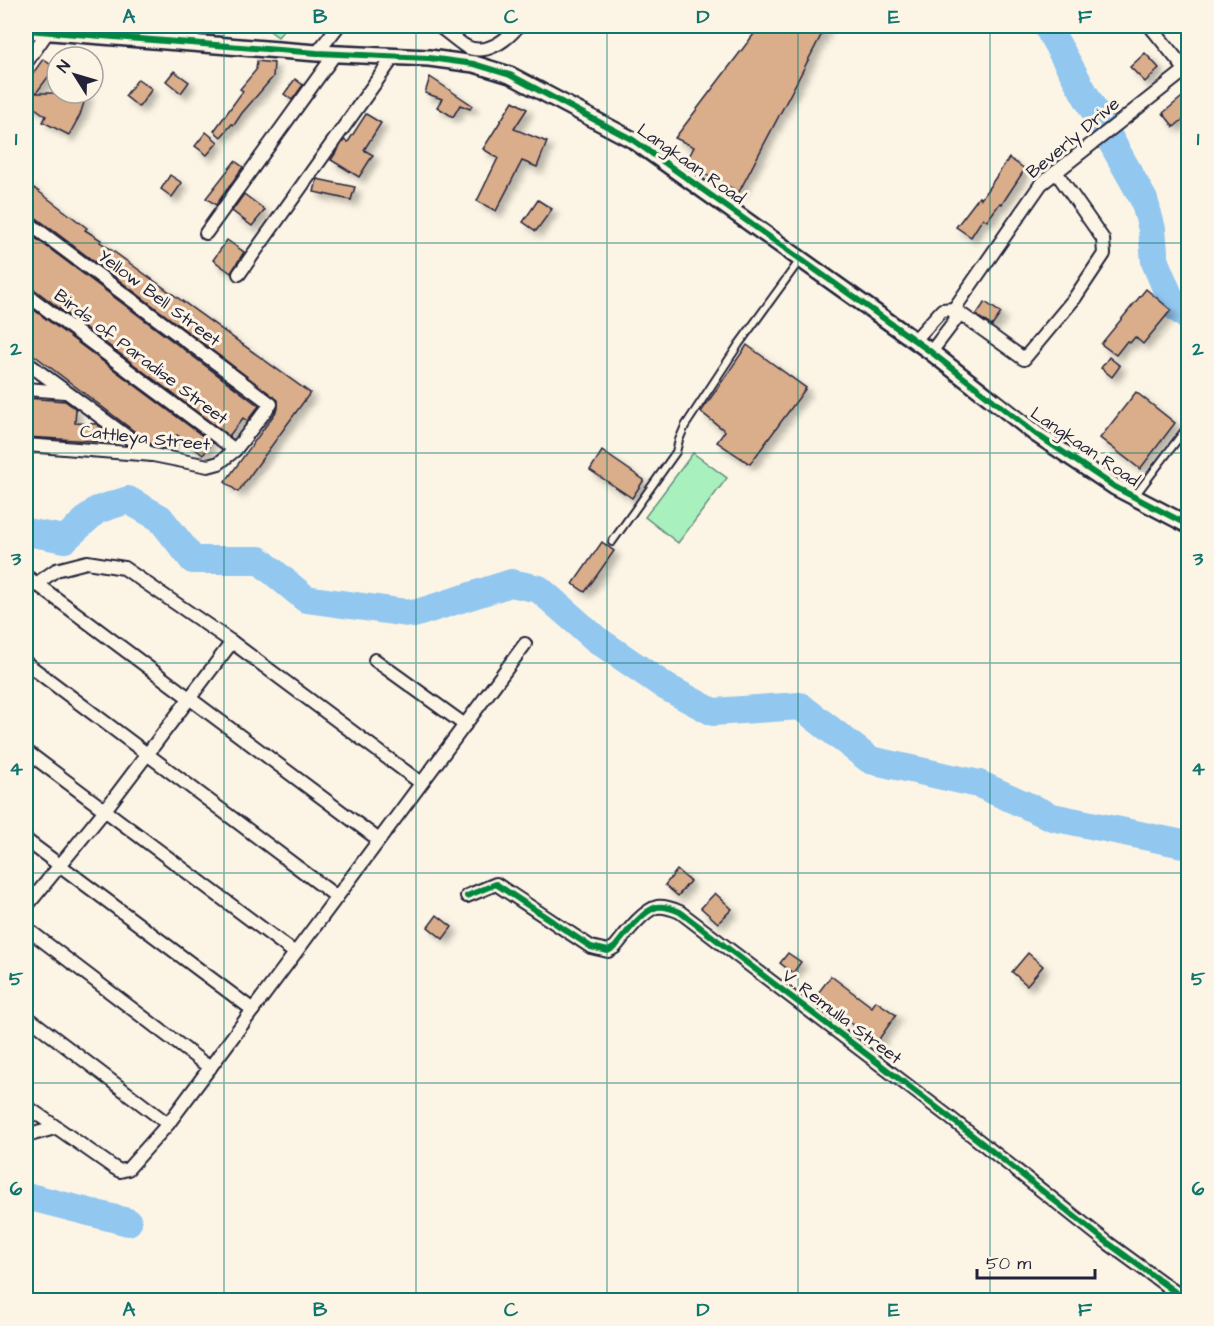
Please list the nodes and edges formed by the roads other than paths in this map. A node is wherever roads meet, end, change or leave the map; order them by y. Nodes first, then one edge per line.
1 (338, 26) edge
2 (439, 26) edge
3 (518, 26) edge
4 (1150, 26) edge
5 (50, 28) edge
6 (26, 30) edge
7 (317, 53) junction
8 (335, 54) junction
9 (395, 55) junction
10 (26, 63) edge
11 (1188, 70) edge
12 (1056, 172) junction
13 (26, 221) edge
14 (206, 233) dead end
15 (800, 259) junction
16 (238, 274) dead end
17 (26, 294) edge
18 (954, 309) junction
19 (915, 340) junction
20 (931, 351) junction
21 (26, 363) edge
22 (26, 389) edge
23 (66, 392) junction
24 (271, 404) joint
25 (1188, 426) edge
26 (26, 445) edge
27 (235, 450) junction
28 (153, 455) junction
29 (1134, 498) junction
30 (1188, 525) edge
31 (612, 542) dead end
32 (31, 579) edge
33 (26, 591) edge
34 (232, 642) junction
35 (525, 644) dead end
36 (375, 660) dead end
37 (26, 663) edge
38 (189, 698) junction
39 (465, 725) junction
40 (26, 751) edge
41 (147, 754) junction
42 (421, 783) junction
43 (105, 810) junction
44 (26, 840) edge
45 (379, 840) junction
46 (60, 865) junction
47 (337, 897) junction
48 (467, 897) dead end
49 (26, 907) edge
50 (26, 928) edge
51 (295, 953) junction
52 (253, 1010) junction
53 (26, 1016) edge
54 (210, 1068) junction
55 (26, 1106) edge
56 (168, 1124) junction
57 (56, 1128) junction
58 (26, 1136) edge
59 (1186, 1300) edge

1 - 7 street
2 - 3 street
4 - 11 street
5 - 6 street, Langkaan Road
5 - 7 street, Langkaan Road
5 - 10 street
7 - 8 street, Langkaan Road
8 - 9 street, Langkaan Road
8 - 14 street
9 - 15 street, Langkaan Road
9 - 16 street
11 - 12 street, Beverly Drive
12 - 18 street, Beverly Drive
12 - 18 street
13 - 24 street, Yellow Bell Street
15 - 19 street, Langkaan Road
15 - 31 lane
17 - 27 street, Birds of Paradise Street
18 - 19 street, Beverly Drive
18 - 20 street, Beverly Drive
19 - 20 street, Langkaan Road
20 - 29 street, Langkaan Road
21 - 23 street
22 - 23 street
23 - 28 street
24 - 27 street, Cattleya Street
25 - 29 lane
26 - 28 street, Cattleya Street
27 - 28 street, Cattleya Street
29 - 30 street, Langkaan Road
32 - 33 street
32 - 34 street
32 - 38 street
34 - 38 street
34 - 42 street
35 - 39 street
36 - 39 street
37 - 41 street
38 - 41 street
38 - 45 street
39 - 42 street
40 - 43 street
41 - 43 street
41 - 47 street
42 - 45 street
43 - 46 street
43 - 51 street
44 - 46 street
45 - 47 street
46 - 49 street
46 - 52 street
47 - 51 street
48 - 59 street, V. Remulla Street
50 - 54 street
51 - 52 street
52 - 54 street
53 - 56 street
54 - 56 street
55 - 57 street
56 - 57 street
57 - 58 street

